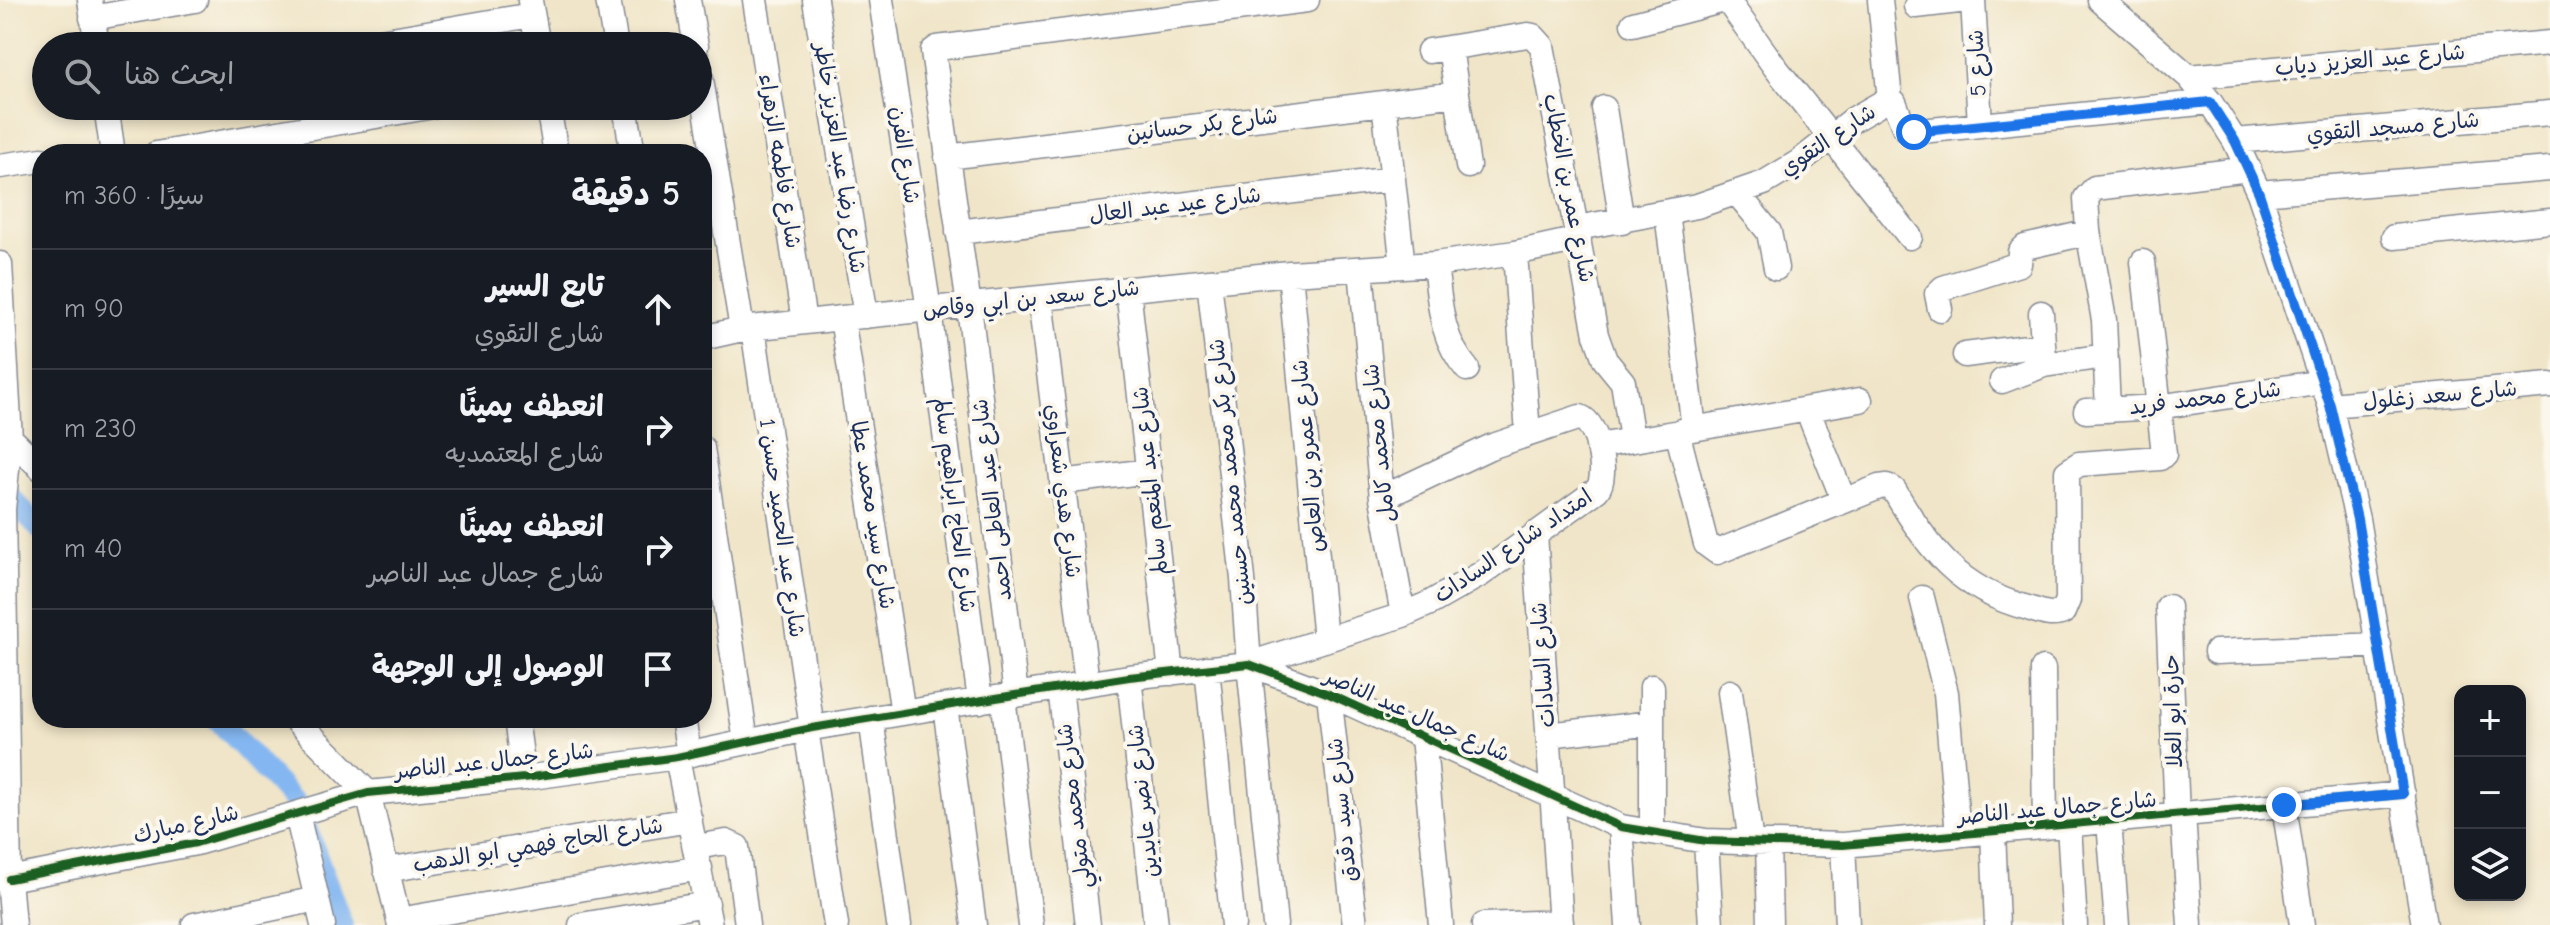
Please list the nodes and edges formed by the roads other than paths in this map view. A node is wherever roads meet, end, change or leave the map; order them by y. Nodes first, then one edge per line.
1 (195, 0) edge
2 (608, 0) edge
3 (688, 0) edge
4 (755, 0) edge
5 (815, 0) edge
6 (881, 0) edge
7 (1307, 0) edge
8 (1726, 0) edge
9 (1880, 0) edge
10 (1967, 0) edge
11 (1973, 0) edge
12 (2100, 0) edge
13 (1916, 6) dead end
14 (531, 8) edge
15 (91, 9) edge
16 (1633, 24) dead end
17 (95, 32) edge
18 (417, 32) edge
19 (535, 32) edge
20 (614, 32) edge
21 (694, 32) edge
22 (2550, 43) edge
23 (2189, 77) junction
24 (1457, 94) junction
25 (1890, 100) junction
26 (2210, 102) junction
27 (1384, 103) junction
28 (1604, 108) dead end
29 (2550, 113) edge
30 (106, 120) edge
31 (353, 120) edge
32 (550, 120) edge
33 (627, 120) edge
34 (709, 120) edge
35 (1980, 125) junction
36 (1832, 138) junction
37 (2235, 141) junction
38 (106, 144) edge
39 (214, 144) edge
40 (554, 144) edge
41 (631, 144) edge
42 (947, 157) junction
43 (32, 161) edge
44 (0, 166) edge
45 (1468, 166) dead end
46 (2249, 169) junction
47 (2550, 169) edge
48 (1393, 179) junction
49 (1737, 193) junction
50 (2259, 193) junction
51 (1667, 213) junction
52 (2550, 221) edge
53 (1622, 222) junction
54 (2088, 231) junction
55 (958, 232) junction
56 (1578, 234) junction
57 (1910, 237) dead end
58 (2394, 237) dead end
59 (1515, 253) junction
60 (2143, 262) dead end
61 (0, 264) edge
62 (1435, 264) junction
63 (1403, 266) junction
64 (1776, 268) dead end
65 (1361, 269) junction
66 (1290, 273) junction
67 (1209, 281) junction
68 (1128, 289) junction
69 (1040, 299) junction
70 (969, 306) junction
71 (1940, 309) dead end
72 (929, 310) junction
73 (2041, 313) dead end
74 (854, 317) junction
75 (804, 322) junction
76 (747, 329) junction
77 (712, 336) edge
78 (1965, 355) dead end
79 (2044, 355) junction
80 (2105, 356) junction
81 (1467, 369) dead end
82 (2002, 381) dead end
83 (2550, 385) edge
84 (2327, 394) junction
85 (1860, 400) dead end
86 (2158, 407) junction
87 (1807, 409) junction
88 (1685, 431) junction
89 (5, 434) edge
90 (1528, 434) junction
91 (1632, 439) junction
92 (1598, 446) junction
93 (32, 460) edge
94 (1149, 471) junction
95 (1062, 482) junction
96 (1382, 498) junction
97 (1844, 501) junction
98 (712, 515) edge
99 (1535, 534) junction
100 (1922, 598) dead end
101 (2168, 607) dead end
102 (1403, 615) junction
103 (1325, 640) junction
104 (2379, 645) junction
105 (2216, 652) dead end
106 (1249, 664) junction
107 (1207, 668) junction
108 (2043, 669) dead end
109 (1171, 673) junction
110 (1129, 677) junction
111 (1087, 683) junction
112 (1652, 687) dead end
113 (1060, 688) junction
114 (1730, 692) dead end
115 (1329, 694) junction
116 (1000, 697) junction
117 (945, 706) junction
118 (903, 713) junction
119 (871, 718) junction
120 (1652, 723) junction
121 (304, 728) edge
122 (517, 728) edge
123 (683, 728) edge
124 (809, 728) junction
125 (1548, 735) junction
126 (1423, 737) junction
127 (746, 742) junction
128 (683, 755) junction
129 (524, 778) junction
130 (368, 793) junction
131 (2403, 794) junction
132 (1552, 795) junction
133 (2284, 805) junction
134 (297, 814) junction
135 (2180, 815) junction
136 (690, 820) junction
137 (2109, 821) junction
138 (2057, 826) junction
139 (1621, 827) junction
140 (1652, 832) junction
141 (1993, 832) junction
142 (1958, 835) junction
143 (1706, 841) junction
144 (1760, 843) junction
145 (1843, 845) junction
146 (698, 858) junction
147 (386, 870) junction
148 (9, 879) junction
149 (317, 899) junction
150 (708, 914) edge
151 (399, 922) edge
152 (1561, 924) edge
153 (13, 925) edge
154 (194, 925) edge
155 (323, 925) edge
156 (581, 925) edge
157 (747, 925) edge
158 (836, 925) edge
159 (899, 925) edge
160 (974, 925) edge
161 (1031, 925) edge
162 (1088, 925) edge
163 (1156, 925) edge
164 (1233, 925) edge
165 (1275, 925) edge
166 (1355, 925) edge
167 (1441, 925) edge
168 (1484, 925) edge
169 (1628, 925) edge
170 (1711, 925) edge
171 (1770, 925) edge
172 (1847, 925) edge
173 (1997, 925) edge
174 (2075, 925) edge
175 (2117, 925) edge
176 (2190, 925) edge
177 (2302, 925) edge
178 (2424, 925) edge

1 - 15 street
2 - 20 street
3 - 21 street
4 - 75 street, شارع فاطمه الزهراء
5 - 74 street, شارع رضا عبد العزيز خاطر
6 - 72 street, شارع الفرن
7 - 42 street, شارع عبد العاطى احمد
8 - 16 street
8 - 36 street
9 - 25 street
10 - 13 street
11 - 35 street, شارع 5
12 - 23 street
14 - 18 street
14 - 19 street
15 - 17 street
22 - 23 street, شارع عبد العزيز دياب
23 - 26 street
24 - 27 street, شارع بكر حسانين
24 - 45 street
24 - 56 street, شارع عمر بن الخطاب
25 - 35 street, شارع التقوي
25 - 36 street, شارع التقوي
26 - 35 street, شارع التقوي
26 - 37 street
27 - 42 street, شارع بكر حسانين
27 - 48 street
28 - 53 street
29 - 37 street, شارع مسجد التقوي
30 - 38 street
31 - 39 street
32 - 40 street
33 - 41 street
34 - 76 street, شارع عبد الحميد حسن 1
36 - 49 street, شارع التقوي
36 - 57 street
37 - 46 street
42 - 55 street, شارع عبد العاطى احمد
43 - 44 street
46 - 50 street
46 - 54 street
47 - 50 street
48 - 55 street, شارع عيد عبد العال
48 - 63 street
49 - 51 street, شارع التقوي
49 - 64 street
50 - 84 street
51 - 53 street, شارع التقوي
51 - 88 street
52 - 58 street
53 - 56 street, شارع التقوي
54 - 71 street
54 - 80 street
55 - 70 street, شارع عبد العاطى احمد
56 - 59 street, شارع التقوي
56 - 91 street, شارع عمر بن الخطاب
59 - 62 street, شارع التقوي
59 - 90 street
60 - 86 street
61 - 89 street
62 - 63 street, شارع التقوي
62 - 81 street
63 - 65 street, شارع التقوي
65 - 66 street, شارع سعد بن ابي وقاص
65 - 96 street, شارع محمد كامل
66 - 67 street, شارع سعد بن ابي وقاص
66 - 103 street, شارع عمرو بن العاص
67 - 68 street, شارع سعد بن ابي وقاص
67 - 106 street, شارع بكر محمد محمد حسنين
68 - 69 street, شارع سعد بن ابي وقاص
68 - 94 street, شارع عبد المنعم سالم
69 - 70 street, شارع سعد بن ابي وقاص
69 - 95 street, شارع هدي شعراوي
70 - 72 street, شارع سعد بن ابي وقاص
70 - 116 street, شارع عبد العاطى احمد
72 - 74 street, شارع سعد بن ابي وقاص
72 - 116 street, شارع الحاج ابراهيم سالم
73 - 79 street
74 - 75 street, شارع سعد بن ابي وقاص
74 - 118 street, شارع سيد محمد عطا
75 - 76 street, شارع سعد بن ابي وقاص
76 - 77 street, شارع سعد بن ابي وقاص
76 - 124 street, شارع عبد الحميد حسن 1
78 - 79 street
79 - 80 street
79 - 82 street
80 - 86 street, شارع محمد فريد
83 - 84 street, شارع سعد زغلول
84 - 86 street, شارع محمد فريد
84 - 104 street
85 - 87 street
86 - 97 street
87 - 88 street
87 - 97 street
88 - 91 street
88 - 97 street
89 - 93 street
89 - 148 street
90 - 92 street
90 - 96 street
91 - 92 street
92 - 99 street, امتداد شارع السادات
94 - 95 street
94 - 109 street, شارع عبد المنعم سالم
95 - 111 street, شارع هدي شعراوي
96 - 102 street, شارع محمد كامل
98 - 127 street
99 - 102 street, امتداد شارع السادات
99 - 125 street, شارع السادات
100 - 142 street
101 - 135 street, حارة ابو العلا
102 - 103 street, امتداد شارع السادات
103 - 106 street, امتداد شارع السادات
104 - 105 street
104 - 131 street
106 - 107 street, شارع جمال عبد الناصر
106 - 115 street, شارع جمال عبد الناصر
106 - 165 street, شارع بكر محمد محمد حسنين
107 - 109 street, شارع جمال عبد الناصر
107 - 164 street
108 - 138 street
109 - 110 street, شارع جمال عبد الناصر
110 - 111 street, شارع جمال عبد الناصر
110 - 163 street, شارع نصر عابدين
111 - 113 street, شارع جمال عبد الناصر
112 - 120 street
113 - 116 street, شارع جمال عبد الناصر
113 - 162 street, شارع محمد متولي
114 - 144 street
115 - 126 street, شارع جمال عبد الناصر
115 - 166 street, شارع سيد دقدق
116 - 117 street, شارع جمال عبد الناصر
116 - 161 street
117 - 118 street, شارع جمال عبد الناصر
117 - 160 street
118 - 119 street, شارع جمال عبد الناصر
119 - 124 street, شارع جمال عبد الناصر
119 - 159 street
120 - 125 street
120 - 140 street
121 - 130 street
122 - 129 street
123 - 128 street
124 - 127 street, شارع جمال عبد الناصر
124 - 158 street, شارع عبد الحميد حسن 1
125 - 132 street, شارع السادات
126 - 132 street, شارع جمال عبد الناصر
126 - 167 street
127 - 128 street, شارع جمال عبد الناصر
128 - 129 street, شارع جمال عبد الناصر
128 - 136 street
129 - 130 street, شارع جمال عبد الناصر
130 - 134 street, شارع مبارك
130 - 147 street
131 - 133 street, شارع جمال عبد الناصر
131 - 178 street
132 - 139 street, شارع جمال عبد الناصر
132 - 152 street, شارع السادات
133 - 135 street, شارع جمال عبد الناصر
133 - 177 street
134 - 148 street, شارع مبارك
134 - 149 street
135 - 137 street, شارع جمال عبد الناصر
135 - 176 street, حارة ابو العلا
136 - 146 street
136 - 147 street, شارع الحاج فهمي ابو الدهب
137 - 138 street, شارع جمال عبد الناصر
137 - 175 street
138 - 141 street, شارع جمال عبد الناصر
138 - 174 street
139 - 140 street, شارع جمال عبد الناصر
139 - 169 street
140 - 143 street, شارع جمال عبد الناصر
141 - 142 street, شارع جمال عبد الناصر
141 - 173 street
142 - 145 street, شارع جمال عبد الناصر
143 - 144 street, شارع جمال عبد الناصر
143 - 170 street
144 - 145 street, شارع جمال عبد الناصر
144 - 171 street
145 - 172 street
146 - 150 street
146 - 151 street
146 - 157 street
147 - 151 street
148 - 153 street
149 - 154 street
149 - 155 street
150 - 156 street
152 - 168 street

